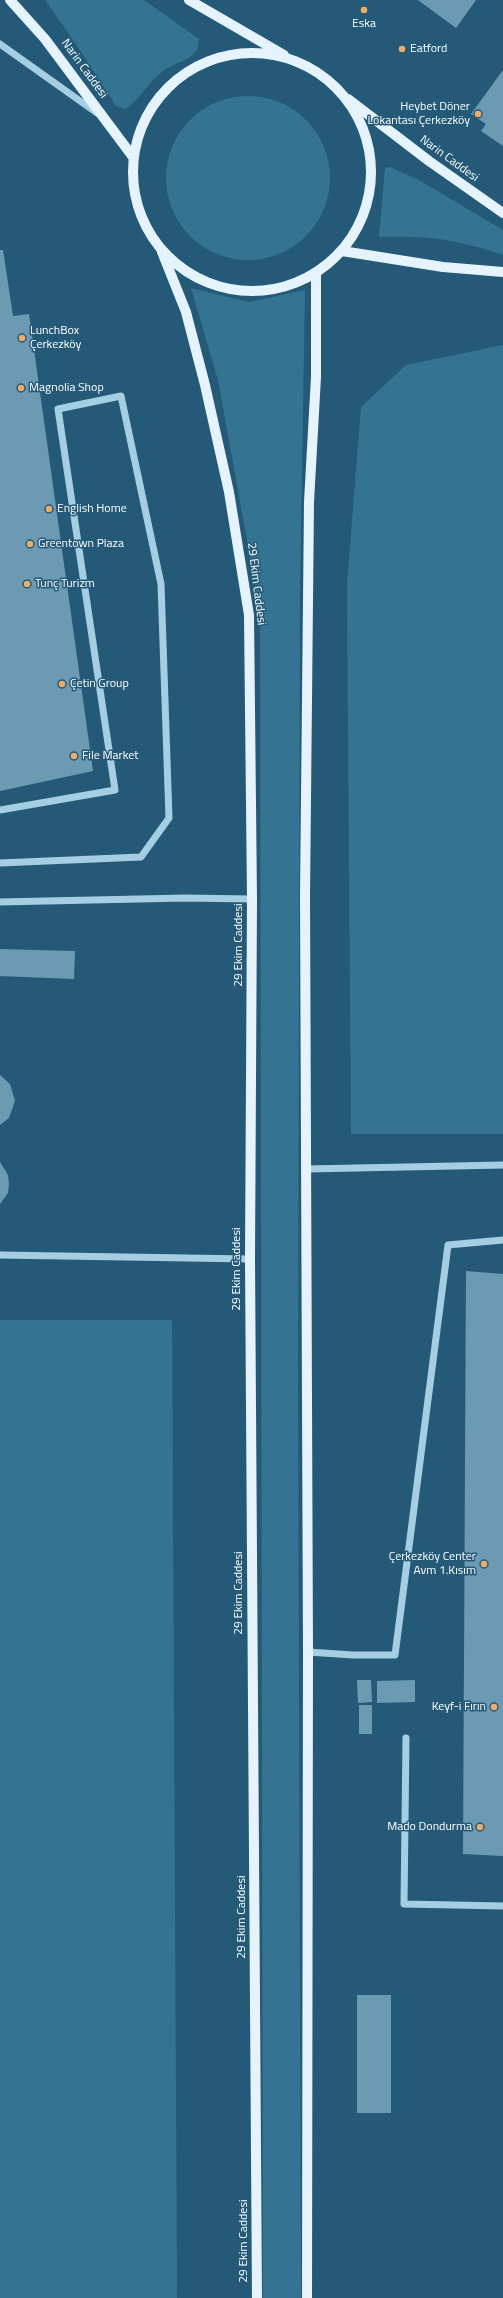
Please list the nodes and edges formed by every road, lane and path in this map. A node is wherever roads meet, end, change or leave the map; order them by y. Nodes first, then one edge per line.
1 (10, 0) edge
2 (189, 0) edge
3 (0, 44) edge
4 (291, 59) junction
5 (344, 95) junction
6 (102, 116) junction
7 (133, 157) junction
8 (503, 212) edge
9 (342, 251) junction
10 (162, 252) junction
11 (503, 272) edge
12 (316, 274) junction
13 (0, 810) edge
14 (0, 864) edge
15 (252, 899) junction
16 (0, 902) edge
17 (503, 1165) edge
18 (307, 1169) junction
19 (503, 1240) edge
20 (0, 1255) edge
21 (250, 1259) junction
22 (308, 1652) junction
23 (406, 1738) dead end
24 (503, 1906) edge
25 (258, 2298) edge
26 (307, 2298) edge

1 - 6 main road, Narin Caddesi
2 - 4 main road
3 - 6 street
4 - 5 main road, Narin Caddesi
4 - 7 main road
5 - 8 main road, Narin Caddesi
5 - 9 main road
6 - 7 main road, Narin Caddesi
7 - 10 main road
9 - 11 main road
9 - 12 main road
10 - 12 main road
10 - 15 main road, 29 Ekim Caddesi
12 - 18 main road
13 - 14 street
15 - 16 street
15 - 21 main road, 29 Ekim Caddesi
17 - 18 street
18 - 22 main road
19 - 22 street
20 - 21 street
21 - 25 main road, 29 Ekim Caddesi
22 - 26 main road
23 - 24 street

